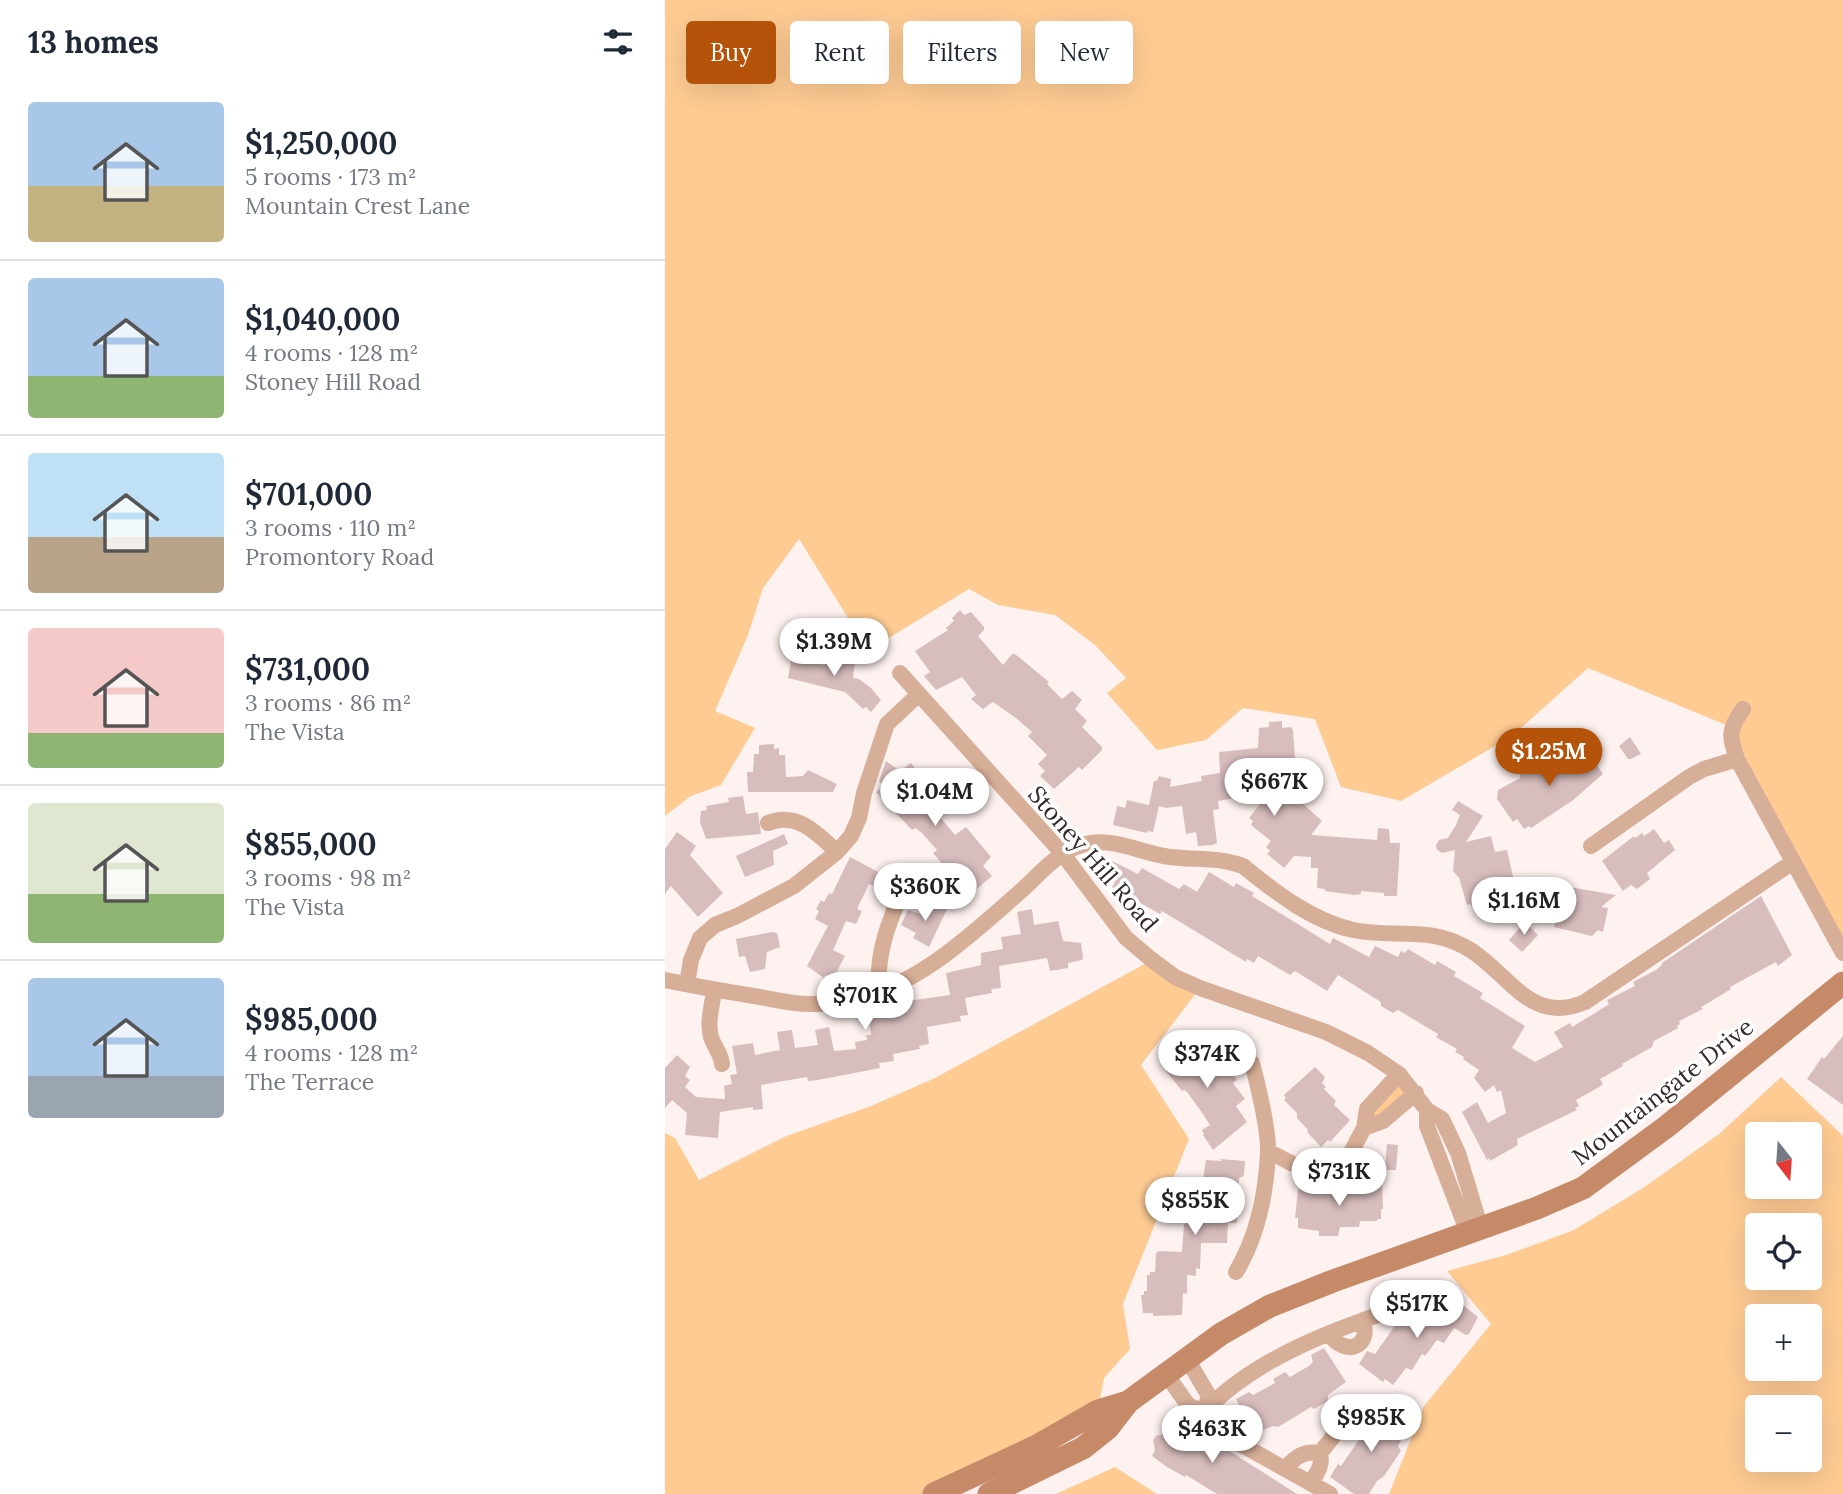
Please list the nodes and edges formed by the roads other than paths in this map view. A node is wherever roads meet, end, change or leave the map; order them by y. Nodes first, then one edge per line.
1 (900, 673) dead end
2 (918, 695) junction
3 (1742, 709) dead end
4 (1737, 758) junction
5 (768, 823) dead end
6 (1591, 846) dead end
7 (837, 852) junction
8 (1062, 853) junction
9 (1793, 862) junction
10 (905, 887) dead end
11 (1843, 953) edge
12 (665, 980) edge
13 (1843, 983) edge
14 (687, 984) junction
15 (714, 991) junction
16 (879, 991) junction
17 (1252, 1063) dead end
18 (722, 1064) dead end
19 (1399, 1074) junction
20 (1416, 1093) junction
21 (1427, 1110) junction
22 (1364, 1128) junction
23 (1268, 1151) junction
24 (1458, 1153) junction
25 (1441, 1159) junction
26 (1475, 1231) junction
27 (1236, 1272) dead end
28 (1429, 1298) dead end
29 (1187, 1359) junction
30 (1166, 1374) junction
31 (1128, 1402) junction
32 (1360, 1403) dead end
33 (1204, 1412) junction
34 (1320, 1453) junction
35 (1286, 1468) junction
36 (1311, 1482) junction
37 (934, 1494) edge
38 (989, 1494) edge
39 (1330, 1494) edge

1 - 2 street, Stoney Hill Road
2 - 7 street
2 - 8 street, Stoney Hill Road
3 - 4 street
4 - 6 street
4 - 9 street
5 - 7 street
7 - 14 street
8 - 9 street
8 - 16 street
8 - 19 street, Stoney Hill Road
9 - 11 street
10 - 16 street
12 - 14 street
13 - 26 street, Mountaingate Drive
14 - 15 street
15 - 16 street
15 - 18 street
17 - 23 street
19 - 20 street, Stoney Hill Road
19 - 22 street
20 - 21 street, Stoney Hill Road
20 - 22 street
21 - 24 street, Stoney Hill Road
21 - 25 street, Stoney Hill Road
22 - 23 street
23 - 27 street
24 - 25 street
24 - 26 street, Stoney Hill Road
25 - 26 street, Stoney Hill Road
26 - 29 street, Mountaingate Drive
28 - 33 street
29 - 30 street, Mountaingate Drive
29 - 33 street
30 - 31 street, Mountaingate Drive
30 - 33 street
31 - 37 street, Mountaingate Drive
31 - 38 street, Mountaingate Drive
32 - 34 street
33 - 35 street
34 - 35 street
34 - 36 street
35 - 36 street
36 - 39 street

